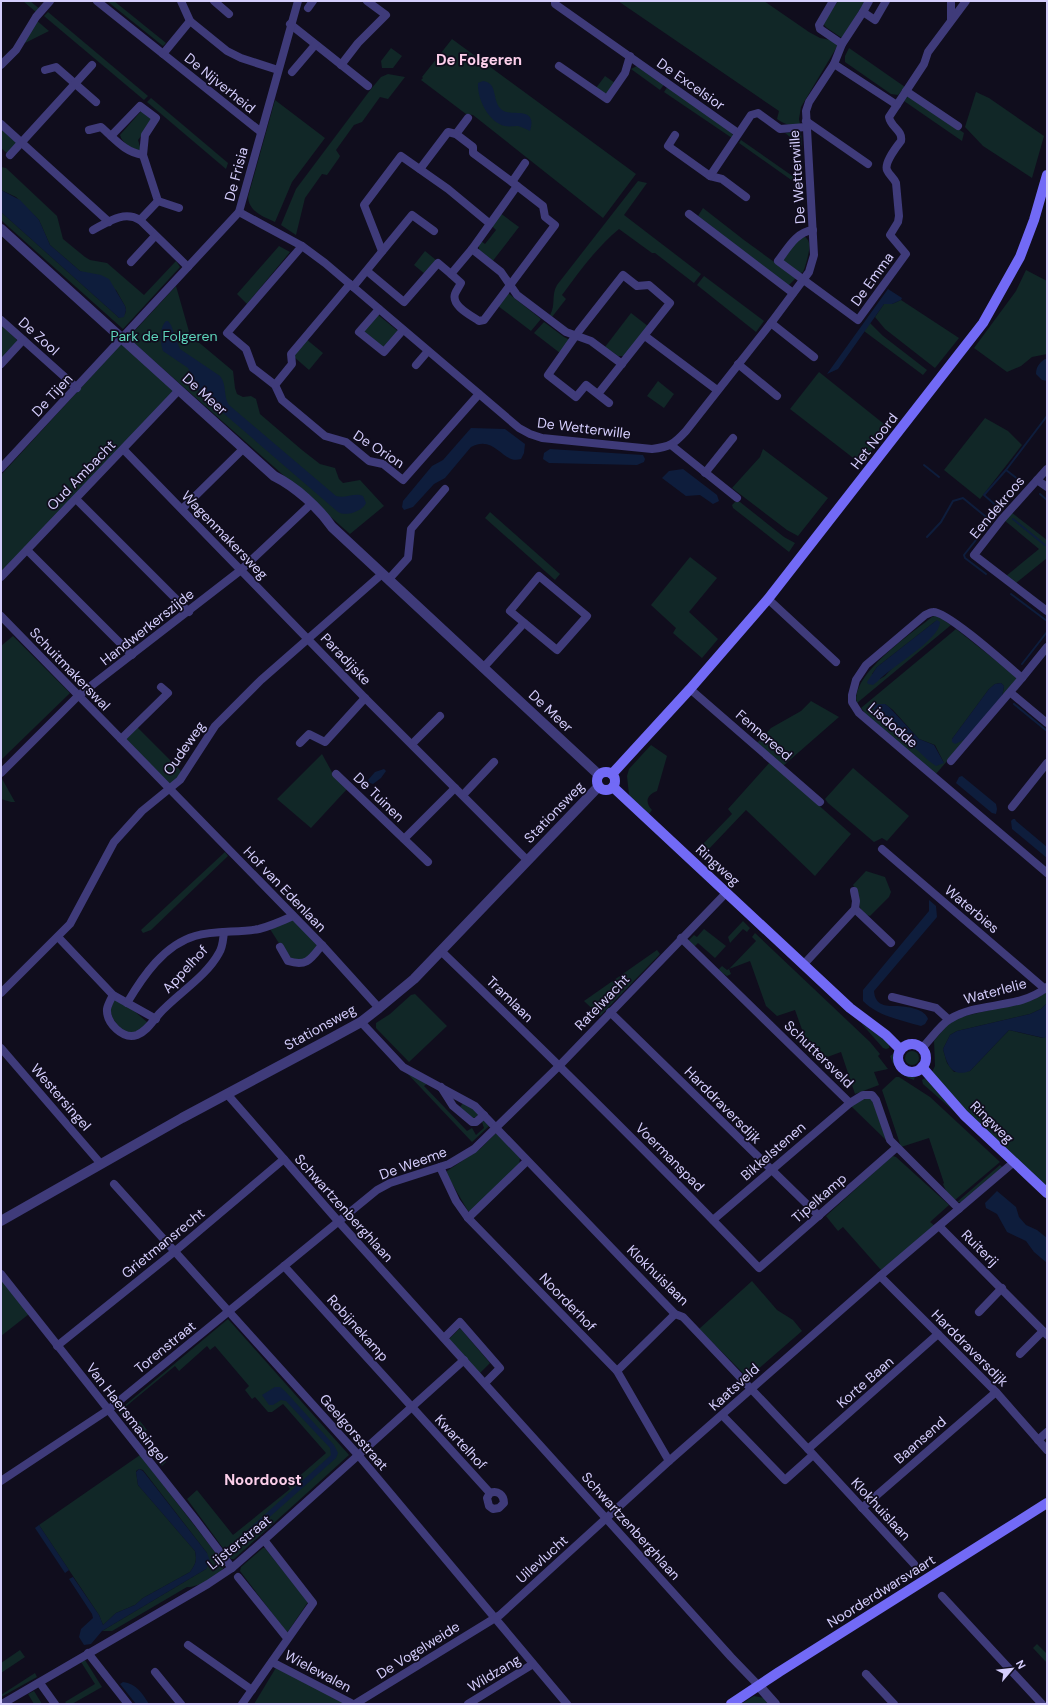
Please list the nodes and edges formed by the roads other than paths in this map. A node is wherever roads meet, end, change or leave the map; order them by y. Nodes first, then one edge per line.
1 (50, 1) edge
2 (97, 1) edge
3 (181, 1) edge
4 (214, 1) edge
5 (298, 1) edge
6 (367, 1) edge
7 (555, 1) edge
8 (833, 1) edge
9 (869, 1) edge
10 (886, 1) edge
11 (951, 1) edge
12 (966, 1) edge
13 (863, 12) junction
14 (229, 14) dead end
15 (951, 20) junction
16 (190, 21) junction
17 (290, 24) junction
18 (842, 44) junction
19 (315, 45) junction
20 (163, 54) junction
21 (630, 56) junction
22 (834, 64) junction
23 (1, 65) edge
24 (92, 65) dead end
25 (341, 65) junction
26 (559, 66) dead end
27 (45, 70) dead end
28 (278, 70) junction
29 (292, 72) dead end
30 (75, 84) junction
31 (368, 86) dead end
32 (906, 91) junction
33 (96, 102) dead end
34 (897, 105) junction
35 (468, 118) dead end
36 (1, 124) edge
37 (806, 124) junction
38 (958, 126) dead end
39 (89, 130) dead end
40 (261, 132) junction
41 (738, 133) junction
42 (456, 134) junction
43 (675, 135) dead end
44 (111, 136) junction
45 (22, 142) junction
46 (10, 155) dead end
47 (143, 155) junction
48 (525, 163) dead end
49 (868, 164) dead end
50 (420, 169) junction
51 (1047, 175) edge
52 (710, 176) junction
53 (514, 184) junction
54 (746, 197) dead end
55 (158, 201) junction
56 (179, 208) dead end
57 (239, 212) junction
58 (689, 214) dead end
59 (140, 220) junction
60 (109, 222) junction
61 (489, 223) junction
62 (1, 229) edge
63 (93, 230) dead end
64 (813, 230) junction
65 (434, 231) dead end
66 (156, 236) junction
67 (302, 246) junction
68 (472, 249) junction
69 (382, 251) junction
70 (131, 262) dead end
71 (188, 267) junction
72 (367, 270) junction
73 (451, 274) junction
74 (802, 280) junction
75 (351, 285) junction
76 (510, 286) junction
77 (793, 293) junction
78 (379, 309) junction
79 (1, 320) edge
80 (771, 323) junction
81 (403, 330) junction
82 (576, 336) junction
83 (646, 336) junction
84 (123, 339) junction
85 (23, 340) junction
86 (428, 351) junction
87 (814, 357) dead end
88 (1, 364) edge
89 (622, 364) junction
90 (738, 364) junction
91 (416, 365) dead end
92 (275, 385) junction
93 (77, 388) junction
94 (179, 390) junction
95 (717, 390) junction
96 (478, 394) junction
97 (598, 394) junction
98 (777, 396) dead end
99 (609, 403) dead end
100 (733, 438) dead end
101 (671, 445) junction
102 (244, 448) junction
103 (124, 450) junction
104 (1, 468) edge
105 (1047, 469) edge
106 (705, 473) junction
107 (1037, 480) junction
108 (1047, 487) edge
109 (445, 489) dead end
110 (737, 498) dead end
111 (76, 499) junction
112 (311, 504) junction
113 (182, 509) junction
114 (27, 550) junction
115 (241, 570) junction
116 (386, 576) junction
117 (1, 577) edge
118 (768, 599) junction
119 (1047, 611) edge
120 (189, 612) junction
121 (1, 616) edge
122 (524, 623) junction
123 (308, 639) junction
124 (1047, 647) edge
125 (132, 655) junction
126 (836, 662) dead end
127 (483, 668) junction
128 (1022, 678) junction
129 (161, 687) dead end
130 (690, 689) junction
131 (1011, 693) junction
132 (78, 696) junction
133 (365, 698) junction
134 (440, 716) dead end
135 (1047, 723) edge
136 (121, 739) junction
137 (300, 744) dead end
138 (412, 744) junction
139 (951, 761) dead end
140 (494, 762) dead end
141 (1047, 763) edge
142 (1, 773) edge
143 (336, 774) dead end
144 (612, 774) junction
145 (599, 775) junction
146 (599, 786) junction
147 (613, 787) junction
148 (455, 788) junction
149 (170, 789) junction
150 (463, 795) junction
151 (820, 802) dead end
152 (1012, 806) dead end
153 (404, 839) junction
154 (882, 849) dead end
155 (527, 860) junction
156 (428, 862) dead end
157 (1047, 873) edge
158 (854, 891) dead end
159 (727, 892) junction
160 (855, 909) junction
161 (293, 916) junction
162 (224, 932) junction
163 (58, 937) junction
164 (681, 938) junction
165 (892, 943) dead end
166 (322, 945) junction
167 (280, 947) dead end
168 (441, 951) junction
169 (804, 964) junction
170 (1046, 988) edge
171 (1, 993) edge
172 (113, 995) junction
173 (892, 997) dead end
174 (127, 1003) junction
175 (379, 1008) junction
176 (610, 1012) junction
177 (156, 1019) junction
178 (948, 1019) junction
179 (361, 1022) junction
180 (1, 1048) edge
181 (922, 1048) junction
182 (900, 1049) junction
183 (560, 1065) junction
184 (922, 1067) junction
185 (441, 1087) junction
186 (227, 1094) junction
187 (850, 1103) junction
188 (484, 1115) junction
189 (495, 1127) junction
190 (896, 1148) junction
191 (284, 1159) junction
192 (527, 1161) junction
193 (1014, 1162) junction
194 (101, 1164) junction
195 (440, 1167) junction
196 (771, 1170) junction
197 (114, 1184) dead end
198 (1047, 1193) edge
199 (959, 1209) junction
200 (818, 1216) junction
201 (468, 1218) junction
202 (713, 1220) junction
203 (1, 1222) edge
204 (338, 1222) junction
205 (940, 1227) junction
206 (174, 1252) junction
207 (284, 1266) junction
208 (760, 1268) joint
209 (1, 1274) edge
210 (880, 1276) junction
211 (1002, 1288) junction
212 (228, 1312) junction
213 (979, 1312) dead end
214 (675, 1314) junction
215 (1045, 1333) edge
216 (938, 1334) junction
217 (444, 1338) junction
218 (58, 1346) junction
219 (1020, 1354) dead end
220 (464, 1360) junction
221 (617, 1371) junction
222 (485, 1383) junction
223 (751, 1389) junction
224 (996, 1392) junction
225 (412, 1408) junction
226 (108, 1410) junction
227 (722, 1415) junction
228 (1047, 1432) edge
229 (1038, 1440) junction
230 (1047, 1450) edge
231 (810, 1452) junction
232 (359, 1456) junction
233 (669, 1461) junction
234 (1, 1482) edge
235 (490, 1493) dead end
236 (1047, 1503) edge
237 (862, 1508) junction
238 (605, 1518) junction
239 (264, 1540) junction
240 (914, 1564) dead end
241 (232, 1568) junction
242 (238, 1577) dead end
243 (942, 1596) dead end
244 (494, 1618) junction
245 (287, 1638) junction
246 (188, 1646) dead end
247 (88, 1654) junction
248 (272, 1662) junction
249 (533, 1664) junction
250 (155, 1672) dead end
251 (866, 1674) dead end
252 (40, 1683) junction
253 (758, 1686) junction
254 (252, 1690) junction
255 (2, 1704) edge
256 (55, 1704) edge
257 (128, 1704) edge
258 (181, 1704) edge
259 (242, 1704) edge
260 (354, 1704) edge
261 (468, 1704) edge
262 (567, 1704) edge
263 (731, 1704) edge
264 (775, 1704) edge
265 (894, 1704) edge
266 (1042, 1704) edge

1 - 23 street
2 - 20 street, De Nijverheid
3 - 16 street, De Nijverheid
4 - 14 street
5 - 17 street, De Frisia
6 - 25 street
7 - 21 street, De Excelsior
8 - 18 street
9 - 13 street, De Wetterwille
10 - 13 street
11 - 15 street
12 - 15 street, De Emma
13 - 18 street, De Wetterwille
15 - 32 street, De Emma
16 - 20 street, De Nijverheid
16 - 28 street, De Nijverheid
17 - 19 street
17 - 28 street, De Frisia
18 - 22 street, De Wetterwille
19 - 25 street
19 - 29 street
20 - 40 street, De Nijverheid
21 - 26 street
21 - 41 street, De Excelsior
22 - 34 street
22 - 37 street, De Wetterwille
24 - 30 street
25 - 31 street
27 - 30 street
28 - 40 street, De Frisia
30 - 33 street
30 - 45 street
32 - 34 street, De Emma
32 - 38 street
34 - 74 street, De Emma
35 - 42 street
36 - 45 street
37 - 41 street
37 - 49 street, De Wetterwille
37 - 64 street, De Wetterwille
39 - 44 street
40 - 57 street, De Frisia
41 - 52 street
42 - 50 street
42 - 53 street
43 - 52 street
44 - 47 street
44 - 47 street
45 - 46 street
45 - 60 street
47 - 55 street
48 - 53 street
50 - 61 street
50 - 69 street
51 - 118 main road, Het Noord
52 - 54 street
53 - 61 street
53 - 76 street
55 - 56 street
55 - 59 street
57 - 67 street, De Wetterwille
57 - 71 street, De Frisia
58 - 77 street
59 - 60 street
59 - 66 street
60 - 63 street
61 - 68 street
62 - 84 street, De Meer
64 - 74 street, De Wetterwille
64 - 74 street, De Wetterwille
65 - 69 street
66 - 70 street
66 - 71 street
67 - 75 street, De Wetterwille
67 - 92 street, De Orion
68 - 73 street
68 - 76 street
69 - 72 street
71 - 84 street, De Frisia
72 - 73 street
72 - 75 street
73 - 76 street
74 - 77 street, De Wetterwille
75 - 78 street, De Wetterwille
75 - 92 street
76 - 82 street
77 - 80 street, De Wetterwille
78 - 81 street, De Wetterwille
78 - 81 street
79 - 85 street, De Zool
80 - 87 street
80 - 90 street, De Wetterwille
81 - 86 street, De Wetterwille
82 - 83 street
82 - 89 street
82 - 97 street
83 - 89 street
83 - 95 street
84 - 93 street, De Tijen
84 - 94 street, De Meer
85 - 88 street
85 - 93 street, De Zool
86 - 91 street
86 - 96 street, De Wetterwille
89 - 97 street
90 - 95 street, De Wetterwille
90 - 98 street
92 - 96 street, De Orion
93 - 104 street, De Tijen
94 - 102 street, De Meer
94 - 103 street, Oud Ambacht
95 - 101 street, De Wetterwille
96 - 101 street, De Wetterwille
97 - 99 street
100 - 106 street
101 - 106 street
102 - 112 street, De Meer
102 - 113 street
103 - 111 street, Oud Ambacht
103 - 113 street, Wagenmakersweg
105 - 107 street, Eendekroos
106 - 110 street
107 - 108 street, Eendekroos
107 - 119 street, Eendekroos
109 - 116 street
111 - 114 street, Oud Ambacht
111 - 120 street
112 - 115 street, Handwerkerszijde
112 - 116 street, De Meer
113 - 115 street, Wagenmakersweg
114 - 117 street, Oud Ambacht
114 - 125 street
115 - 120 street, Handwerkerszijde
115 - 123 street, Wagenmakersweg
116 - 123 street, Oudeweg
116 - 127 street, De Meer
118 - 126 street
118 - 130 main road, Het Noord
120 - 125 street, Handwerkerszijde
121 - 132 street, Schuitmakerswal
122 - 122 street
122 - 127 street
123 - 133 street, Paradijske
123 - 149 street, Oudeweg
124 - 128 street
125 - 132 street, Handwerkerszijde
127 - 145 street, De Meer
128 - 131 street
128 - 157 street, Lisdodde
129 - 136 street
130 - 144 main road
130 - 151 street, Fennereed
131 - 135 street
131 - 139 street
132 - 136 street, Schuitmakerswal
132 - 142 street, Handwerkerszijde
133 - 137 street, Paradijske
133 - 138 street, Paradijske
134 - 138 street
136 - 149 street, Schuitmakerswal
138 - 148 street, Paradijske
140 - 150 street
141 - 152 street
143 - 153 street, De Tuinen
144 - 145 main road
144 - 147 main road
145 - 146 main road
146 - 147 main road
146 - 155 street, Stationsweg
147 - 159 main road, Ringweg
148 - 150 street, Paradijske
148 - 153 street, De Tuinen
149 - 161 street, Hof van Edenlaan
149 - 163 street, Oudeweg
150 - 155 street, Paradijske
153 - 156 street, De Tuinen
154 - 170 street, Waterbies
155 - 168 street, Stationsweg
158 - 160 street
159 - 164 street, Ratelwacht
159 - 169 main road, Ringweg
160 - 165 street
160 - 169 street
161 - 162 street, Appelhof
161 - 166 street, Hof van Edenlaan
162 - 174 street, Appelhof
162 - 177 street, Appelhof
163 - 171 street, Oudeweg
163 - 172 street
164 - 176 street, Ratelwacht
164 - 187 street, Schuttersveld
166 - 167 street
166 - 175 street, Hof van Edenlaan
168 - 175 street, Stationsweg
168 - 183 street, Tramlaan
169 - 182 main road, Ringweg
170 - 178 street, Waterlelie
172 - 174 street
172 - 177 street, Appelhof
173 - 178 street
174 - 177 street
175 - 179 street, Stationsweg
176 - 183 street, Ratelwacht
176 - 196 street, Harddraversdijk
178 - 181 street, Waterlelie
179 - 185 street, Klokhuislaan
179 - 186 street, Stationsweg
180 - 194 street, Westersingel
181 - 182 main road
181 - 184 main road
182 - 184 main road
183 - 189 street, Ratelwacht
183 - 202 street, Voermanspad
184 - 193 main road, Ringweg
185 - 188 street, Klokhuislaan
185 - 188 street, Klokhuislaan
186 - 191 street, Schwartzenberghlaan
186 - 194 street, Stationsweg
187 - 190 street, Schuttersveld
187 - 196 street, Bikkelstenen
188 - 189 street, Klokhuislaan
189 - 192 street, Klokhuislaan
189 - 195 street, De Weeme
190 - 199 street, Schuttersveld
190 - 200 street, Tipelkamp
191 - 204 street, Schwartzenberghlaan
191 - 206 street, Grietmansrecht
192 - 201 street
192 - 214 street, Klokhuislaan
193 - 198 main road, Ringweg
193 - 199 street
194 - 203 street, Stationsweg
195 - 201 street, Noorderhof
195 - 204 street, De Weeme
196 - 200 street, Harddraversdijk
196 - 202 street, Bikkelstenen
197 - 206 street, Geelgorsstraat
199 - 205 street
200 - 208 street, Tipelkamp
201 - 221 street, Noorderhof
202 - 208 street, Voermanspad
204 - 207 street, Torenstraat
204 - 217 street, Schwartzenberghlaan
205 - 210 street
205 - 211 street, Ruiterij
206 - 212 street, Geelgorsstraat
206 - 218 street, Grietmansrecht
207 - 212 street, Torenstraat
207 - 225 street, Robijnekamp
209 - 218 street, Van Haersmasingel
210 - 216 street, Harddraversdijk
210 - 223 street, Kaatsveld
211 - 213 street
211 - 215 street, Ruiterij
212 - 226 street, Torenstraat
212 - 232 street, Geelgorsstraat
214 - 221 street
214 - 223 street, Klokhuislaan
215 - 219 street, Ruiterij
216 - 224 street, Harddraversdijk
216 - 231 street, Korte Baan
217 - 220 street, Schwartzenberghlaan
217 - 222 street
218 - 226 street, Van Haersmasingel
220 - 222 street, Schwartzenberghlaan
220 - 225 street, Lijsterstraat
221 - 233 street, Noorderhof
222 - 238 street, Schwartzenberghlaan
223 - 227 street, Kaatsveld
223 - 231 street, Klokhuislaan
224 - 229 street, Harddraversdijk
224 - 237 street, Baansend
225 - 232 street, Lijsterstraat
225 - 235 street, Kwartelhof
226 - 234 street, Torenstraat
226 - 241 street, Van Haersmasingel
227 - 231 street
227 - 233 street, Kaatsveld
228 - 229 street
229 - 230 street, Harddraversdijk
231 - 237 street, Klokhuislaan
232 - 239 street, Lijsterstraat
232 - 244 street, Geelgorsstraat
233 - 238 street, Kaatsveld
236 - 253 main road, Noorderdwarsvaart
237 - 240 street, Klokhuislaan
238 - 244 street, Uilevlucht
238 - 253 street, Schwartzenberghlaan
239 - 241 street, Lijsterstraat
239 - 245 street
241 - 247 street, Lijsterstraat
242 - 245 street
243 - 266 street
244 - 249 street, Geelgorsstraat
244 - 260 street, De Vogelweide
245 - 248 street
246 - 254 street
247 - 252 street, Lijsterstraat
247 - 257 street
248 - 254 street
248 - 260 street, Wielewalen
249 - 261 street, Wildzang
249 - 262 street, Geelgorsstraat
250 - 258 street
251 - 265 street
252 - 255 street, Lijsterstraat
252 - 256 street
253 - 263 main road, Noorderdwarsvaart
253 - 264 street
254 - 259 street

